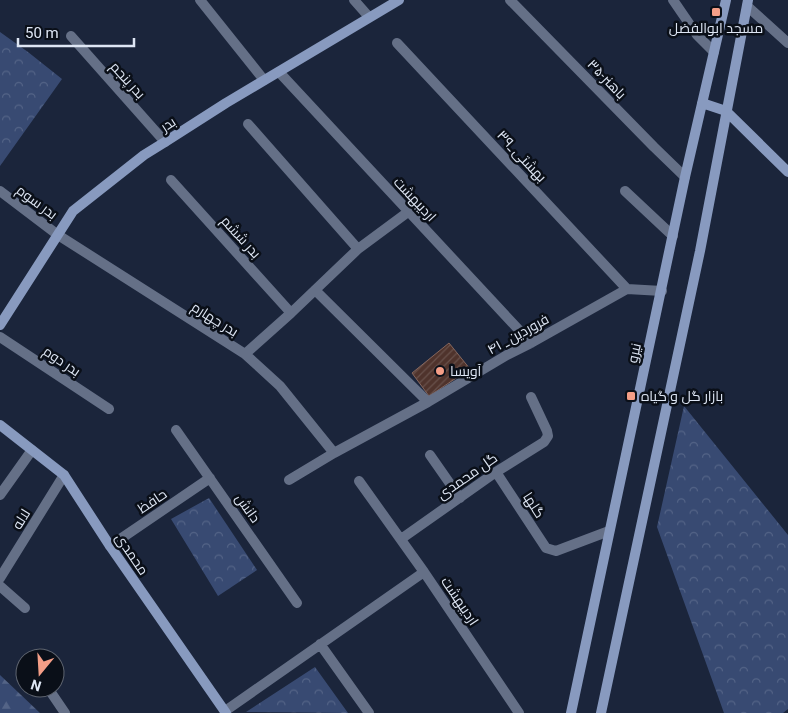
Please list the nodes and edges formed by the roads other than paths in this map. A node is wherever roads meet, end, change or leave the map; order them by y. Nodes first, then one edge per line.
1 (200, 0) edge
2 (354, 0) edge
3 (399, 0) edge
4 (510, 0) edge
5 (673, 0) edge
6 (726, 0) edge
7 (748, 3) edge
8 (369, 17) junction
9 (70, 36) dead end
10 (397, 43) dead end
11 (788, 43) edge
12 (714, 52) junction
13 (279, 72) junction
14 (264, 80) junction
15 (702, 103) junction
16 (726, 111) junction
17 (248, 124) dead end
18 (165, 142) junction
19 (788, 172) edge
20 (685, 177) junction
21 (171, 180) dead end
22 (0, 191) edge
23 (625, 191) dead end
24 (408, 212) junction
25 (58, 235) junction
26 (673, 236) junction
27 (358, 249) junction
28 (627, 289) junction
29 (315, 290) junction
30 (662, 291) junction
31 (291, 313) junction
32 (0, 324) edge
33 (0, 337) edge
34 (531, 343) junction
35 (245, 354) junction
36 (531, 397) dead end
37 (428, 402) junction
38 (109, 409) dead end
39 (0, 425) edge
40 (176, 430) dead end
41 (32, 450) junction
42 (334, 453) junction
43 (430, 456) dead end
44 (496, 472) junction
45 (64, 475) junction
46 (210, 478) junction
47 (288, 480) dead end
48 (359, 481) dead end
49 (0, 495) edge
50 (460, 498) junction
51 (609, 531) junction
52 (401, 539) junction
53 (110, 546) junction
54 (424, 572) junction
55 (0, 578) edge
56 (0, 586) edge
57 (297, 603) dead end
58 (25, 608) dead end
59 (320, 644) junction
60 (55, 698) edge
61 (225, 712) edge
62 (65, 713) edge
63 (369, 713) edge
64 (518, 713) edge
65 (571, 713) edge
66 (601, 713) edge

1 - 14 street
2 - 8 street
3 - 8 main road, بدر
4 - 20 street, ۳۵-باهنر
5 - 12 street
6 - 12 main road, نیرو
7 - 11 street
7 - 16 main road
8 - 13 main road, بدر
9 - 18 street, بدر پنجم
10 - 28 street, ۳۹_بهشتی
12 - 15 main road, نیرو
13 - 14 main road, بدر
13 - 24 street, اردیبهشت
14 - 18 main road, بدر
15 - 16 main road
15 - 20 main road, نیرو
16 - 19 main road
16 - 66 main road
17 - 27 street
18 - 25 main road, بدر
20 - 26 main road, نیرو
21 - 31 street, بدر ششم
22 - 25 street, بدر سوم
23 - 26 street
24 - 27 street
24 - 34 street, اردیبهشت
25 - 32 main road, بدر
25 - 35 street, بدر چهارم
26 - 30 main road, نیرو
27 - 29 street
28 - 30 street
28 - 34 street, ۴۱ _فروردین
29 - 31 street
29 - 37 street
30 - 51 main road, نیرو
31 - 35 street
33 - 38 street, بدر دوم
34 - 37 street, ۴۱ _فروردین
35 - 42 street, بدر چهارم
36 - 44 street, گل محمدی
37 - 42 street, ۴۱ _فروردین
39 - 41 main road, محمدی
40 - 46 street, دانش
41 - 45 main road, محمدی
41 - 49 street
42 - 47 street, ۴۱ _فروردین
43 - 50 street
44 - 50 street, گل محمدی
44 - 51 street, گلها
45 - 53 main road, محمدی
45 - 55 street, لاله
46 - 53 street, حافظ
46 - 57 street, دانش
48 - 52 street, اردیبهشت
50 - 52 street, گل محمدی
51 - 65 main road, نیرو
52 - 54 street, اردیبهشت
53 - 61 main road, محمدی
54 - 59 street
54 - 64 street, اردیبهشت
56 - 58 street
59 - 61 street
59 - 63 street
60 - 62 street

